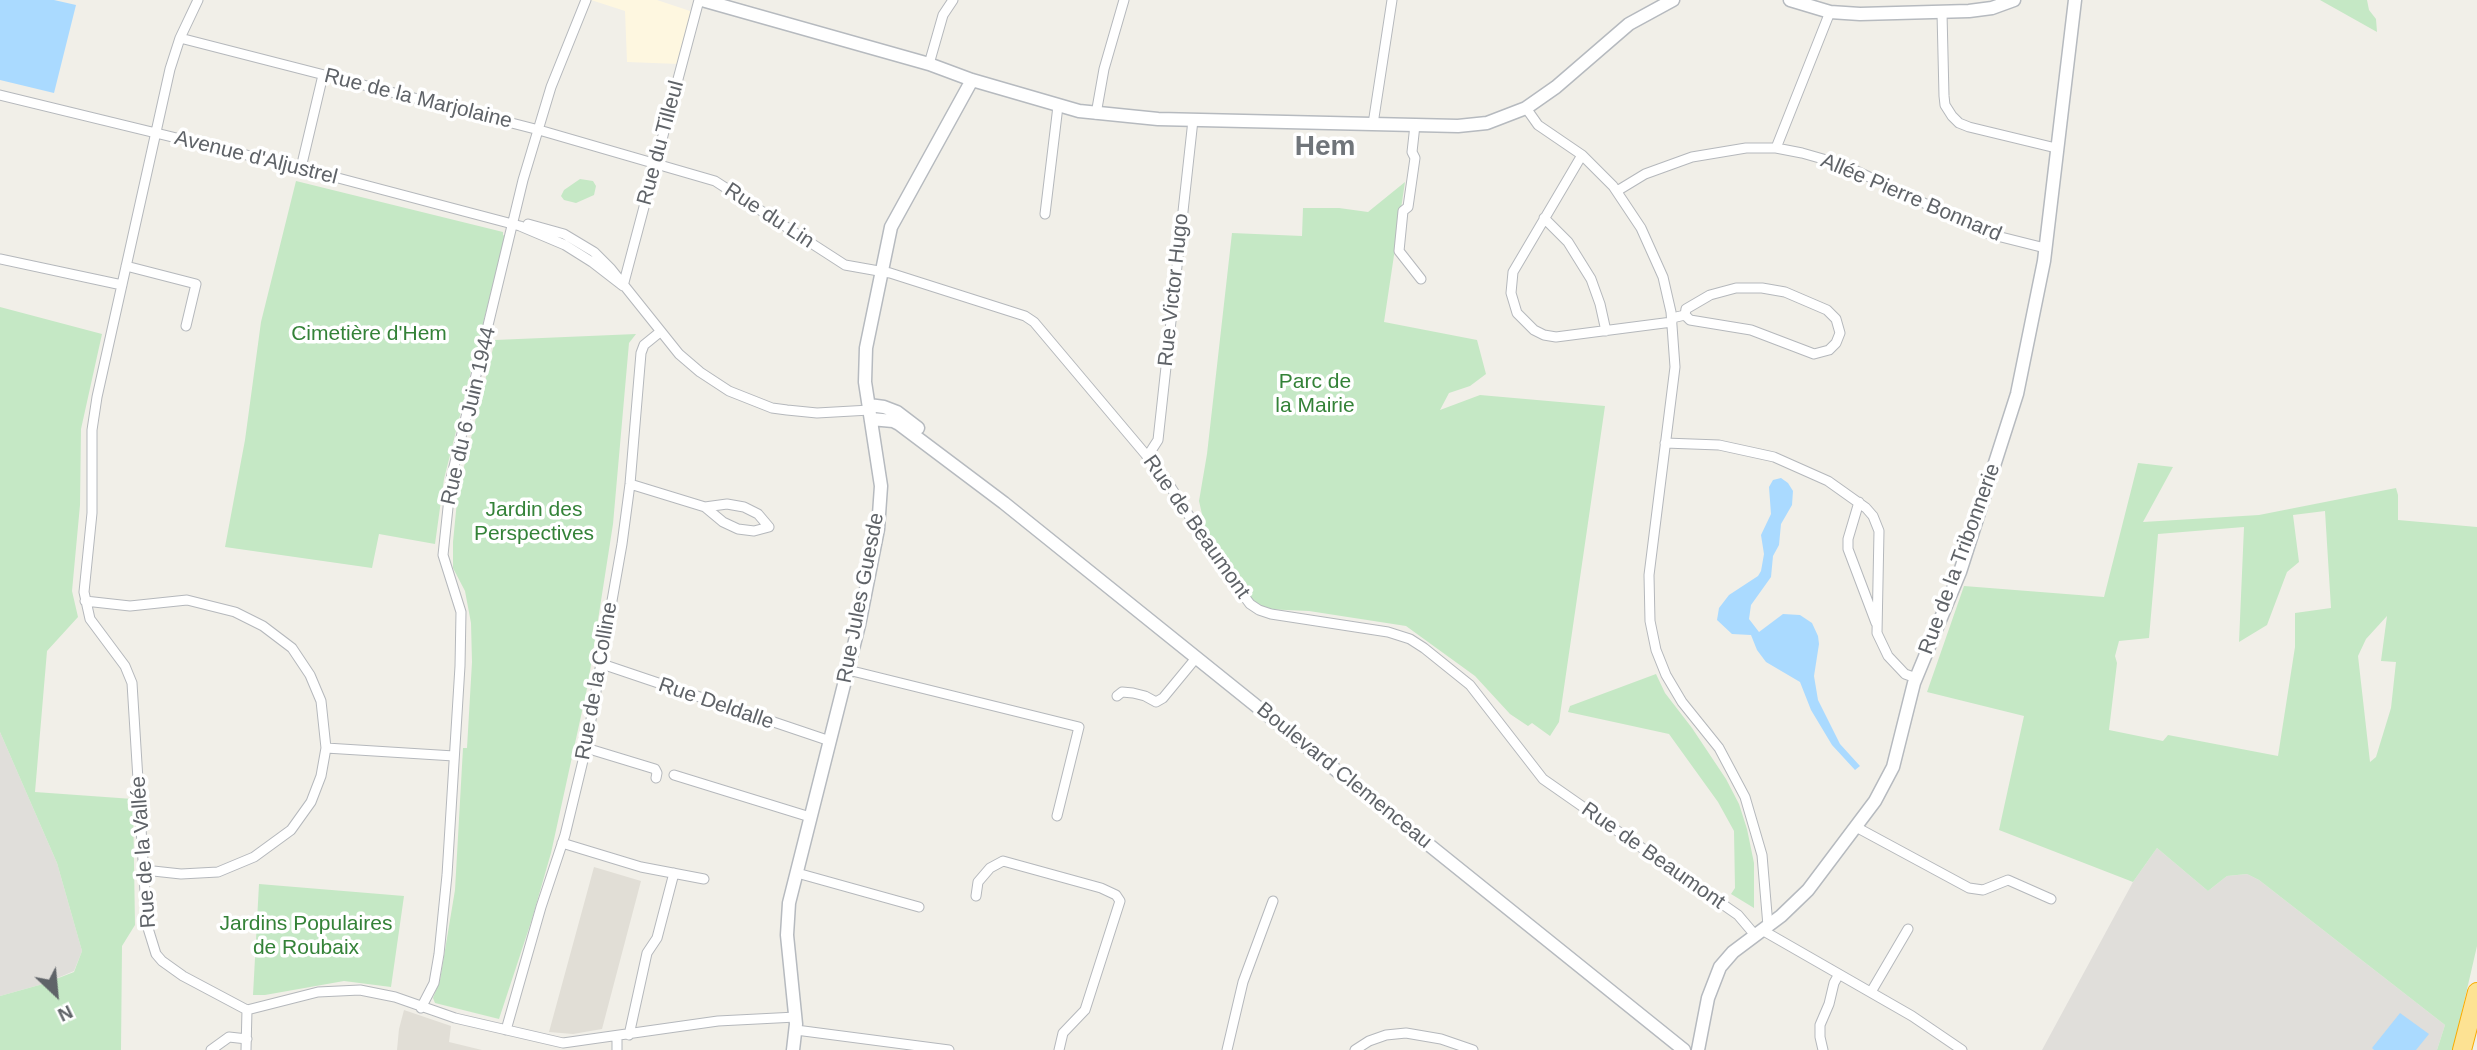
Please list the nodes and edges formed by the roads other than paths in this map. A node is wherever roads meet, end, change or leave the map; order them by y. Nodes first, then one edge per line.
1 (198, 0) edge
2 (586, 0) edge
3 (701, 0) edge
4 (953, 0) edge
5 (1124, 0) edge
6 (1392, 0) edge
7 (1673, 0) edge
8 (1790, 0) edge
9 (2014, 0) edge
10 (2075, 0) edge
11 (1830, 12) junction
12 (1942, 13) junction
13 (180, 38) junction
14 (929, 64) junction
15 (323, 75) junction
16 (972, 80) junction
17 (0, 95) edge
18 (1058, 106) junction
19 (1526, 108) junction
20 (1096, 114) junction
21 (1193, 120) junction
22 (1373, 124) junction
23 (1415, 125) junction
24 (539, 130) junction
25 (156, 134) junction
26 (1776, 148) junction
27 (2056, 148) junction
28 (1582, 155) junction
29 (655, 164) junction
30 (300, 168) junction
31 (1617, 191) junction
32 (1045, 214) dead end
33 (1544, 218) junction
34 (512, 223) junction
35 (2045, 248) junction
36 (0, 259) edge
37 (126, 266) junction
38 (881, 272) junction
39 (1421, 279) dead end
40 (122, 285) junction
41 (623, 286) junction
42 (1685, 316) junction
43 (1672, 320) junction
44 (186, 326) dead end
45 (1606, 331) junction
46 (660, 332) junction
47 (870, 411) junction
48 (1665, 443) junction
49 (1147, 457) junction
50 (630, 484) junction
51 (1860, 502) junction
52 (705, 507) junction
53 (85, 601) junction
54 (1877, 627) junction
55 (1196, 658) junction
56 (602, 664) junction
57 (848, 670) junction
58 (1916, 678) junction
59 (1117, 696) dead end
60 (830, 741) junction
61 (326, 748) junction
62 (586, 748) junction
63 (454, 756) junction
64 (674, 775) dead end
65 (656, 778) dead end
66 (1057, 816) dead end
67 (810, 817) junction
68 (1856, 827) junction
69 (562, 843) junction
70 (144, 870) junction
71 (674, 873) junction
72 (797, 873) junction
73 (704, 879) dead end
74 (976, 896) dead end
75 (2051, 899) dead end
76 (1273, 901) dead end
77 (919, 906) dead end
78 (1765, 928) junction
79 (1908, 929) dead end
80 (1839, 974) junction
81 (1871, 992) junction
82 (2477, 992) edge
83 (421, 1008) junction
84 (247, 1010) junction
85 (796, 1024) junction
86 (506, 1030) junction
87 (629, 1035) junction
88 (617, 1036) junction
89 (247, 1039) junction
90 (211, 1050) edge
91 (246, 1050) edge
92 (617, 1050) edge
93 (793, 1050) edge
94 (949, 1050) edge
95 (1059, 1050) edge
96 (1227, 1050) edge
97 (1355, 1050) edge
98 (1473, 1050) edge
99 (1684, 1050) edge
100 (1698, 1050) edge
101 (1823, 1050) edge
102 (1962, 1050) edge
103 (2462, 1050) edge

1 - 13 street, Rue de la Vallée
2 - 24 street, Rue du 6 Juin 1944
3 - 14 street
3 - 29 street, Rue du Tilleul
4 - 14 street
5 - 20 street
6 - 22 street
7 - 19 street
8 - 11 street
9 - 12 street
10 - 27 street, Rue de la Tribonnerie
11 - 12 street
11 - 26 street
12 - 27 street
13 - 15 street, Rue de la Marjolaine
13 - 25 street, Rue de la Vallée
14 - 16 street
15 - 24 street, Rue de la Marjolaine
15 - 30 street
16 - 18 street
16 - 38 street, Rue Jules Guesde
17 - 25 street, Avenue d'Aljustrel
18 - 20 street
18 - 32 street
19 - 23 street
19 - 28 street
20 - 21 street
21 - 22 street
21 - 49 street, Rue Victor Hugo
22 - 23 street
23 - 39 street
24 - 29 street, Rue de la Marjolaine
24 - 34 street, Rue du 6 Juin 1944
25 - 30 street, Avenue d'Aljustrel
25 - 37 street, Rue de la Vallée
26 - 31 street, Allée Pierre Bonnard
26 - 35 street, Allée Pierre Bonnard
27 - 35 street, Rue de la Tribonnerie
28 - 31 street
28 - 33 street
29 - 38 street, Rue du Lin
29 - 41 street, Rue du Tilleul
30 - 34 street, Avenue d'Aljustrel
31 - 43 street
33 - 45 street
33 - 45 street
34 - 41 street, Avenue d'Aljustrel
34 - 63 street, Rue du 6 Juin 1944
35 - 58 street, Rue de la Tribonnerie
36 - 40 street
37 - 40 street, Rue de la Vallée
37 - 44 street
38 - 47 street, Rue Jules Guesde
38 - 49 street, Rue de Beaumont
40 - 53 street, Rue de la Vallée
41 - 46 street, Avenue d'Aljustrel
42 - 42 street
42 - 43 street
43 - 45 street
43 - 48 street
46 - 47 street, Avenue d'Aljustrel
46 - 50 street, Rue de la Colline
47 - 55 street, Boulevard Clemenceau
47 - 57 street, Rue Jules Guesde
48 - 51 street
48 - 78 street
49 - 78 street, Rue de Beaumont
50 - 52 street
50 - 56 street, Rue de la Colline
51 - 54 street
51 - 54 street
52 - 52 street
53 - 61 street
53 - 70 street, Rue de la Vallée
54 - 58 street
55 - 59 street
55 - 99 street, Boulevard Clemenceau
56 - 60 street, Rue Deldalle
56 - 62 street, Rue de la Colline
57 - 60 street, Rue Jules Guesde
57 - 66 street
58 - 68 street, Rue de la Tribonnerie
60 - 67 street, Rue Jules Guesde
61 - 63 street
61 - 70 street
62 - 65 street
62 - 69 street, Rue de la Colline
63 - 83 street, Rue du 6 Juin 1944
64 - 67 street
67 - 72 street, Rue Jules Guesde
68 - 75 street
68 - 78 street, Rue de la Tribonnerie
69 - 71 street
69 - 86 street, Rue de la Colline
70 - 84 street, Rue de la Vallée
71 - 73 street
71 - 87 street
72 - 77 street
72 - 85 street, Rue Jules Guesde
74 - 95 street
76 - 96 street
78 - 80 street, Rue de Beaumont
78 - 100 street, Rue de la Tribonnerie
79 - 81 street
80 - 81 street, Rue de Beaumont
80 - 101 street
81 - 102 street, Rue de Beaumont
82 - 103 highway
83 - 84 street
83 - 86 street
84 - 89 street
85 - 87 street
85 - 93 street, Rue Jules Guesde
85 - 94 street
86 - 88 street
87 - 88 street
88 - 92 street
89 - 90 street
89 - 91 street
97 - 98 street

